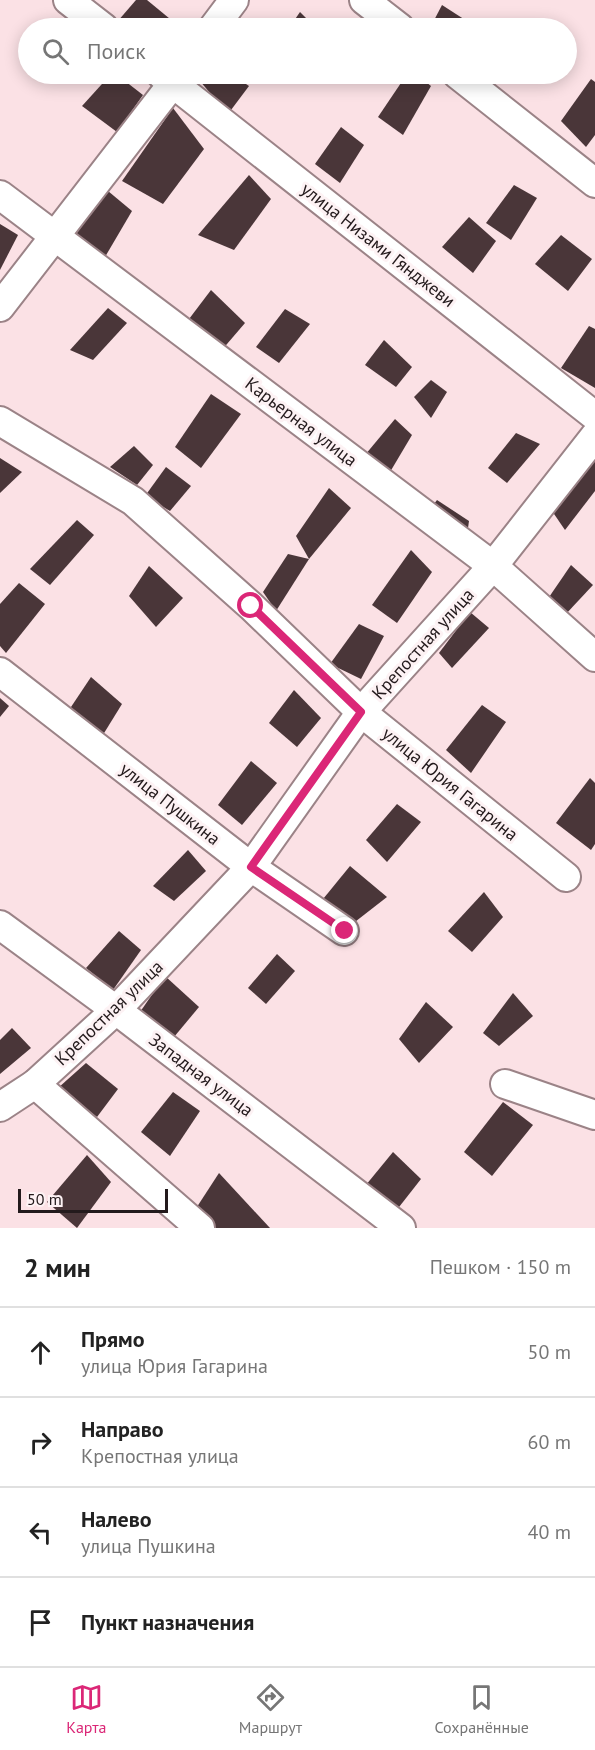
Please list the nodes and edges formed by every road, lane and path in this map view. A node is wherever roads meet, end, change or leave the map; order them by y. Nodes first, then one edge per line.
1 (68, 0) edge
2 (234, 0) edge
3 (364, 0) edge
4 (91, 18) edge
5 (220, 18) edge
6 (387, 18) edge
7 (167, 84) edge
8 (181, 84) edge
9 (470, 84) edge
10 (595, 183) edge
11 (0, 195) edge
12 (54, 236) junction
13 (0, 307) edge
14 (595, 416) edge
15 (0, 421) edge
16 (595, 436) edge
17 (493, 566) junction
18 (595, 657) edge
19 (0, 672) edge
20 (361, 712) junction
21 (251, 867) junction
22 (566, 877) dead end
23 (0, 925) edge
24 (345, 931) dead end
25 (116, 1010) junction
26 (35, 1084) junction
27 (505, 1084) dead end
28 (0, 1107) edge
29 (595, 1115) edge
30 (200, 1228) edge
31 (401, 1228) edge

1 - 4 street
2 - 5 street
3 - 6 street
7 - 12 street
8 - 14 street, улица Низами Гянджеви
9 - 10 street
11 - 12 street, Карьерная улица
12 - 13 street
12 - 17 street, Карьерная улица
15 - 20 street, улица Юрия Гагарина
16 - 17 street, Крепостная улица
17 - 18 street, Карьерная улица
17 - 20 street, Крепостная улица
19 - 21 street, улица Пушкина
20 - 21 street, Крепостная улица
20 - 22 street, улица Юрия Гагарина
21 - 24 street, улица Пушкина
21 - 25 street, Крепостная улица
23 - 25 street, Западная улица
25 - 26 street, Крепостная улица
25 - 31 street, Западная улица
26 - 28 street, Крепостная улица
26 - 30 street
27 - 29 street

